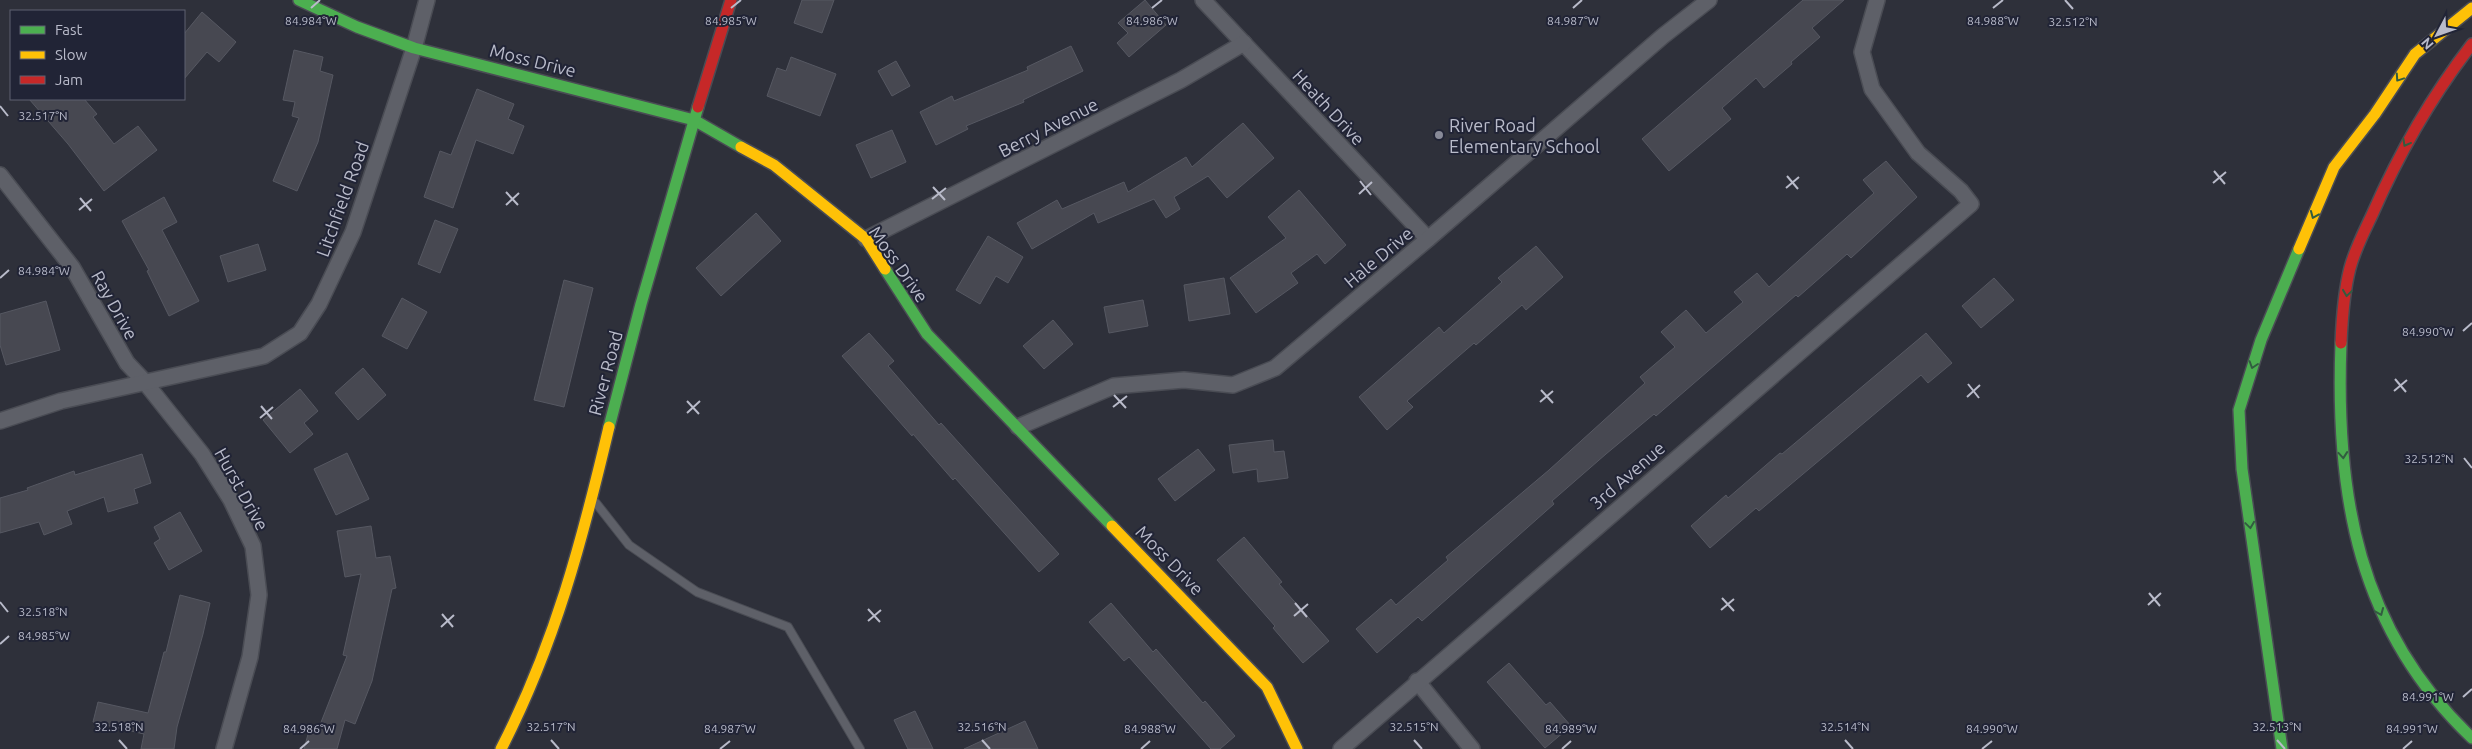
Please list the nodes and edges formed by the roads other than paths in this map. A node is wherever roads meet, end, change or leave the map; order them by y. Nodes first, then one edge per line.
1 (299, 0) edge
2 (427, 0) edge
3 (731, 0) edge
4 (1203, 0) edge
5 (1709, 0) edge
6 (1878, 0) edge
7 (2472, 8) edge
8 (1244, 44) junction
9 (2472, 44) edge
10 (414, 48) junction
11 (694, 120) junction
12 (0, 175) edge
13 (1428, 239) junction
14 (866, 240) junction
15 (144, 381) junction
16 (0, 421) edge
17 (1018, 427) junction
18 (591, 497) junction
19 (1417, 681) junction
20 (2472, 738) edge
21 (224, 749) edge
22 (501, 749) edge
23 (860, 749) edge
24 (1298, 749) edge
25 (1341, 749) edge
26 (1472, 749) edge
27 (2282, 749) edge

1 - 10 main road, Moss Drive
2 - 10 street, Litchfield Road
3 - 11 main road, River Road
4 - 8 street, Heath Drive
5 - 13 street, Hale Drive
6 - 19 street, 3rd Avenue
7 -> 27 main road
8 - 13 street, Heath Drive
8 - 14 street, Berry Avenue
9 -> 20 main road
10 - 11 main road, Moss Drive
10 - 15 street, Litchfield Road
11 - 14 main road, Moss Drive
11 - 18 main road, River Road
12 - 15 street, Ray Drive
13 - 17 street, Hale Drive
14 - 17 main road, Moss Drive
15 - 16 street, Litchfield Road
15 - 21 street, Hurst Drive
17 - 24 main road, Moss Drive
18 - 22 main road, River Road
18 - 23 lane
19 - 25 street, 3rd Avenue
19 - 26 street

